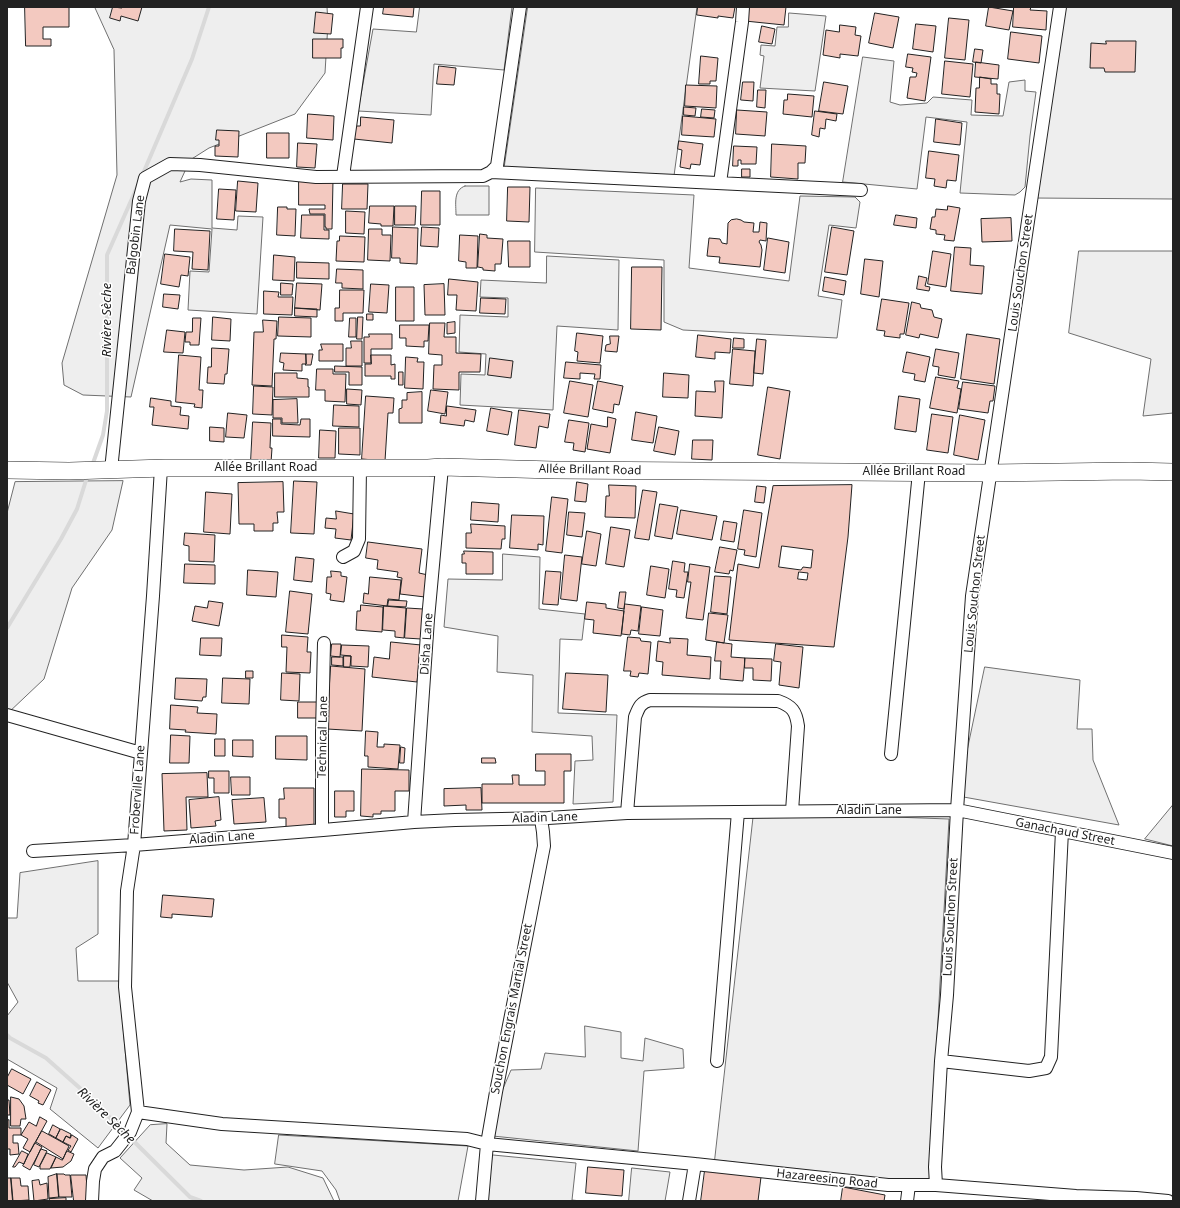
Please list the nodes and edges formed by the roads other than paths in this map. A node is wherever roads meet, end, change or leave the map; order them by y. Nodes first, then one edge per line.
1 (367, 7) edge
2 (520, 7) edge
3 (743, 7) edge
4 (1060, 7) edge
5 (491, 172) junction
6 (343, 176) junction
7 (720, 183) junction
8 (861, 190) dead end
9 (442, 467) junction
10 (161, 468) junction
11 (360, 468) junction
12 (7, 470) edge
13 (109, 470) junction
14 (919, 472) junction
15 (990, 472) junction
16 (1173, 472) edge
17 (343, 557) dead end
18 (324, 643) dead end
19 (7, 715) edge
20 (141, 752) junction
21 (891, 754) dead end
22 (957, 810) junction
23 (792, 811) junction
24 (738, 812) junction
25 (627, 813) junction
26 (541, 818) junction
27 (414, 822) junction
28 (322, 830) junction
29 (1062, 831) junction
30 (134, 845) junction
31 (33, 851) dead end
32 (1173, 853) edge
33 (717, 1061) dead end
34 (941, 1061) junction
35 (138, 1112) junction
36 (487, 1144) junction
37 (695, 1164) junction
38 (909, 1185) junction
39 (936, 1185) junction
40 (1076, 1199) edge
41 (92, 1201) edge
42 (482, 1201) edge
43 (689, 1201) edge
44 (907, 1201) edge
45 (1168, 1201) edge

1 - 6 street
2 - 5 street
3 - 7 street
4 - 15 street, Louis Souchon Street
5 - 6 street, Balgobin Lane
5 - 7 street, Balgobin Lane
6 - 13 street, Balgobin Lane
7 - 8 street, Balgobin Lane
9 - 11 main road, Allée Brillant Road
9 - 14 main road, Allée Brillant Road
9 - 27 street, Disha Lane
10 - 11 main road, Allée Brillant Road
10 - 13 main road, Allée Brillant Road
10 - 20 street, Froberville Lane
11 - 17 street
12 - 13 main road, Allée Brillant Road
14 - 15 main road, Allée Brillant Road
14 - 21 street
15 - 16 main road, Allée Brillant Road
15 - 22 street, Louis Souchon Street
18 - 28 street, Technical Lane
19 - 20 street
20 - 30 street, Froberville Lane
22 - 23 street, Aladin Lane
22 - 29 street, Ganachaud Street
22 - 34 street, Louis Souchon Street
23 - 24 street, Aladin Lane
23 - 25 street
24 - 25 street, Aladin Lane
24 - 33 street
25 - 26 street, Aladin Lane
26 - 27 street, Aladin Lane
26 - 36 street, Souchon Engrais Martial Street
27 - 28 street, Aladin Lane
28 - 30 street, Aladin Lane
29 - 32 street, Ganachaud Street
29 - 34 street
30 - 31 street, Aladin Lane
30 - 35 street, Froberville Lane
34 - 39 street, Louis Souchon Street
35 - 36 street, Hazareesing Road
35 - 41 street
36 - 37 street, Hazareesing Road
36 - 42 street, Souchon Engrais Martial Street
37 - 38 street, Hazareesing Road
37 - 43 street
38 - 39 street, Hazareesing Road
38 - 44 street
39 - 40 street, Hazareesing Road
40 - 45 street, Hazareesing Road

